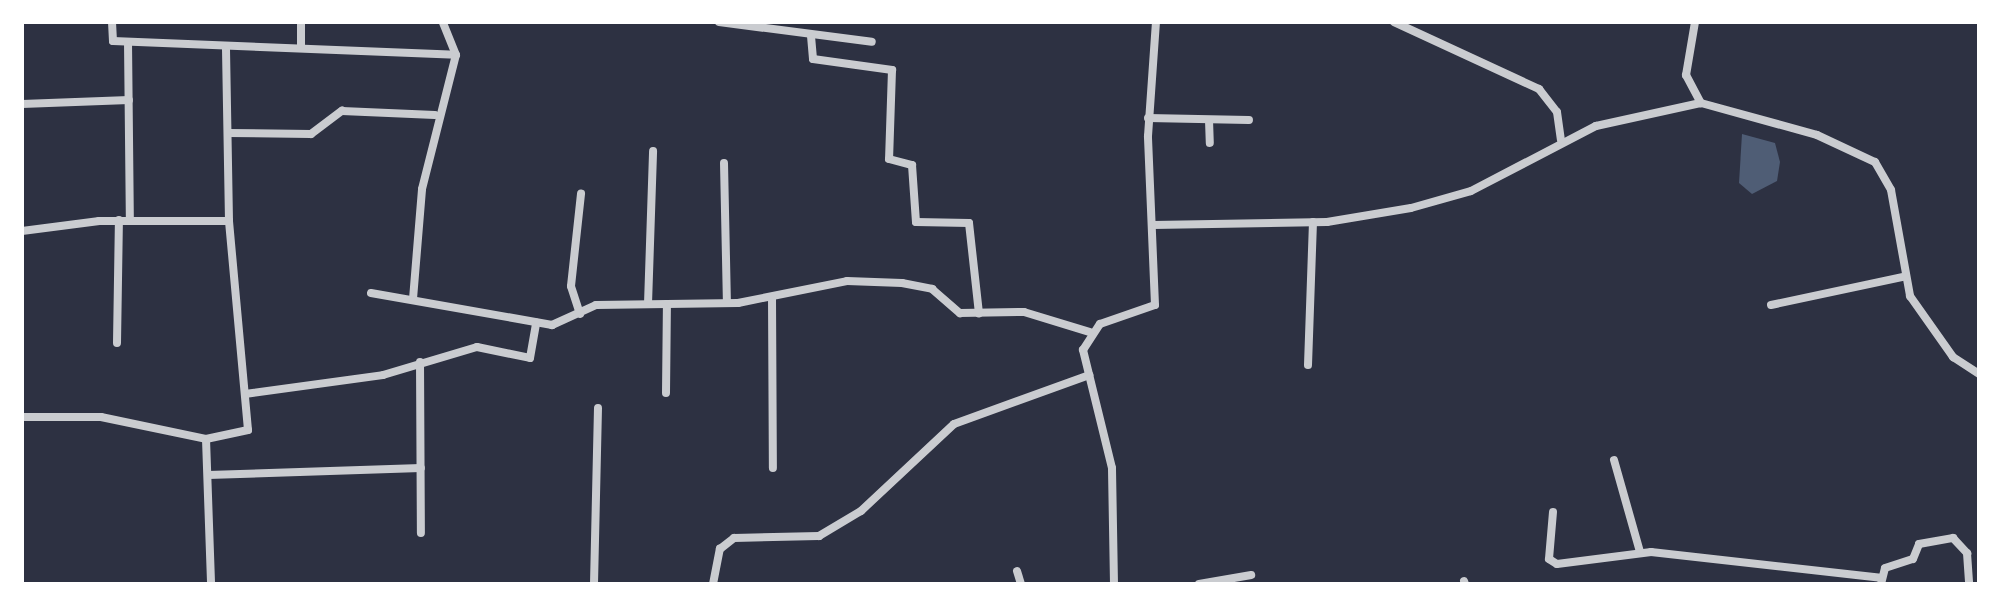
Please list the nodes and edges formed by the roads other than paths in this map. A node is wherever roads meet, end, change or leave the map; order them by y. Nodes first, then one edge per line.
1 (112, 22) edge
2 (301, 22) edge
3 (443, 22) edge
4 (719, 22) edge
5 (1156, 22) edge
6 (1394, 22) edge
7 (1695, 22) edge
8 (743, 24) edge
9 (811, 36) junction
10 (128, 42) junction
11 (872, 42) dead end
12 (226, 47) junction
13 (301, 47) junction
14 (456, 55) junction
15 (129, 100) junction
16 (1701, 103) junction
17 (22, 104) edge
18 (435, 115) junction
19 (1148, 118) junction
20 (1209, 120) junction
21 (1249, 120) dead end
22 (228, 133) junction
23 (1561, 140) junction
24 (1210, 143) dead end
25 (653, 151) dead end
26 (724, 163) dead end
27 (581, 194) dead end
28 (124, 220) junction
29 (229, 221) junction
30 (1313, 222) junction
31 (1153, 225) junction
32 (22, 231) edge
33 (1903, 277) junction
34 (371, 293) dead end
35 (772, 298) junction
36 (413, 299) junction
37 (727, 303) junction
38 (648, 304) junction
39 (667, 304) junction
40 (1771, 305) dead end
41 (979, 313) junction
42 (580, 314) junction
43 (536, 323) junction
44 (1090, 332) junction
45 (117, 343) dead end
46 (420, 362) junction
47 (1308, 365) dead end
48 (1979, 374) edge
49 (1089, 375) junction
50 (666, 393) dead end
51 (245, 394) junction
52 (598, 408) dead end
53 (22, 417) edge
54 (206, 439) junction
55 (1614, 460) dead end
56 (421, 468) junction
57 (773, 468) dead end
58 (208, 475) junction
59 (1553, 512) dead end
60 (421, 533) dead end
61 (1640, 552) junction
62 (1017, 571) dead end
63 (1251, 575) dead end
64 (1881, 581) edge
65 (211, 584) edge
66 (594, 584) edge
67 (713, 584) edge
68 (1021, 584) edge
69 (1114, 584) edge
70 (1199, 584) edge
71 (1969, 584) edge

1 - 10 street
2 - 13 street
3 - 14 street
4 - 8 street
5 - 19 street
6 - 23 street
7 - 16 street
8 - 9 street
9 - 11 street
9 - 41 street
10 - 12 street
10 - 15 street
12 - 13 street
12 - 22 street
13 - 14 street
14 - 18 street
15 - 17 street
15 - 28 street
16 - 23 street
16 - 33 street
18 - 22 street
18 - 36 street
19 - 20 street
19 - 31 street
20 - 21 street
20 - 24 street
22 - 29 street
23 - 30 street
25 - 38 street
26 - 37 street
27 - 42 street
28 - 29 street
28 - 32 street
28 - 45 street
29 - 51 street
30 - 31 street
30 - 47 street
31 - 44 street
33 - 40 street
33 - 48 street
34 - 36 street
35 - 37 street
35 - 41 street
35 - 57 street
36 - 43 street
37 - 39 street
38 - 39 street
38 - 42 street
39 - 50 street
41 - 44 street
42 - 43 street
43 - 46 street
44 - 49 street
46 - 51 street
46 - 56 street
49 - 67 street
49 - 69 street
51 - 54 street
52 - 66 street
53 - 54 street
54 - 58 street
55 - 61 street
56 - 58 street
56 - 60 street
58 - 65 street
59 - 61 street
61 - 64 street
62 - 68 street
63 - 70 street
64 - 71 street

